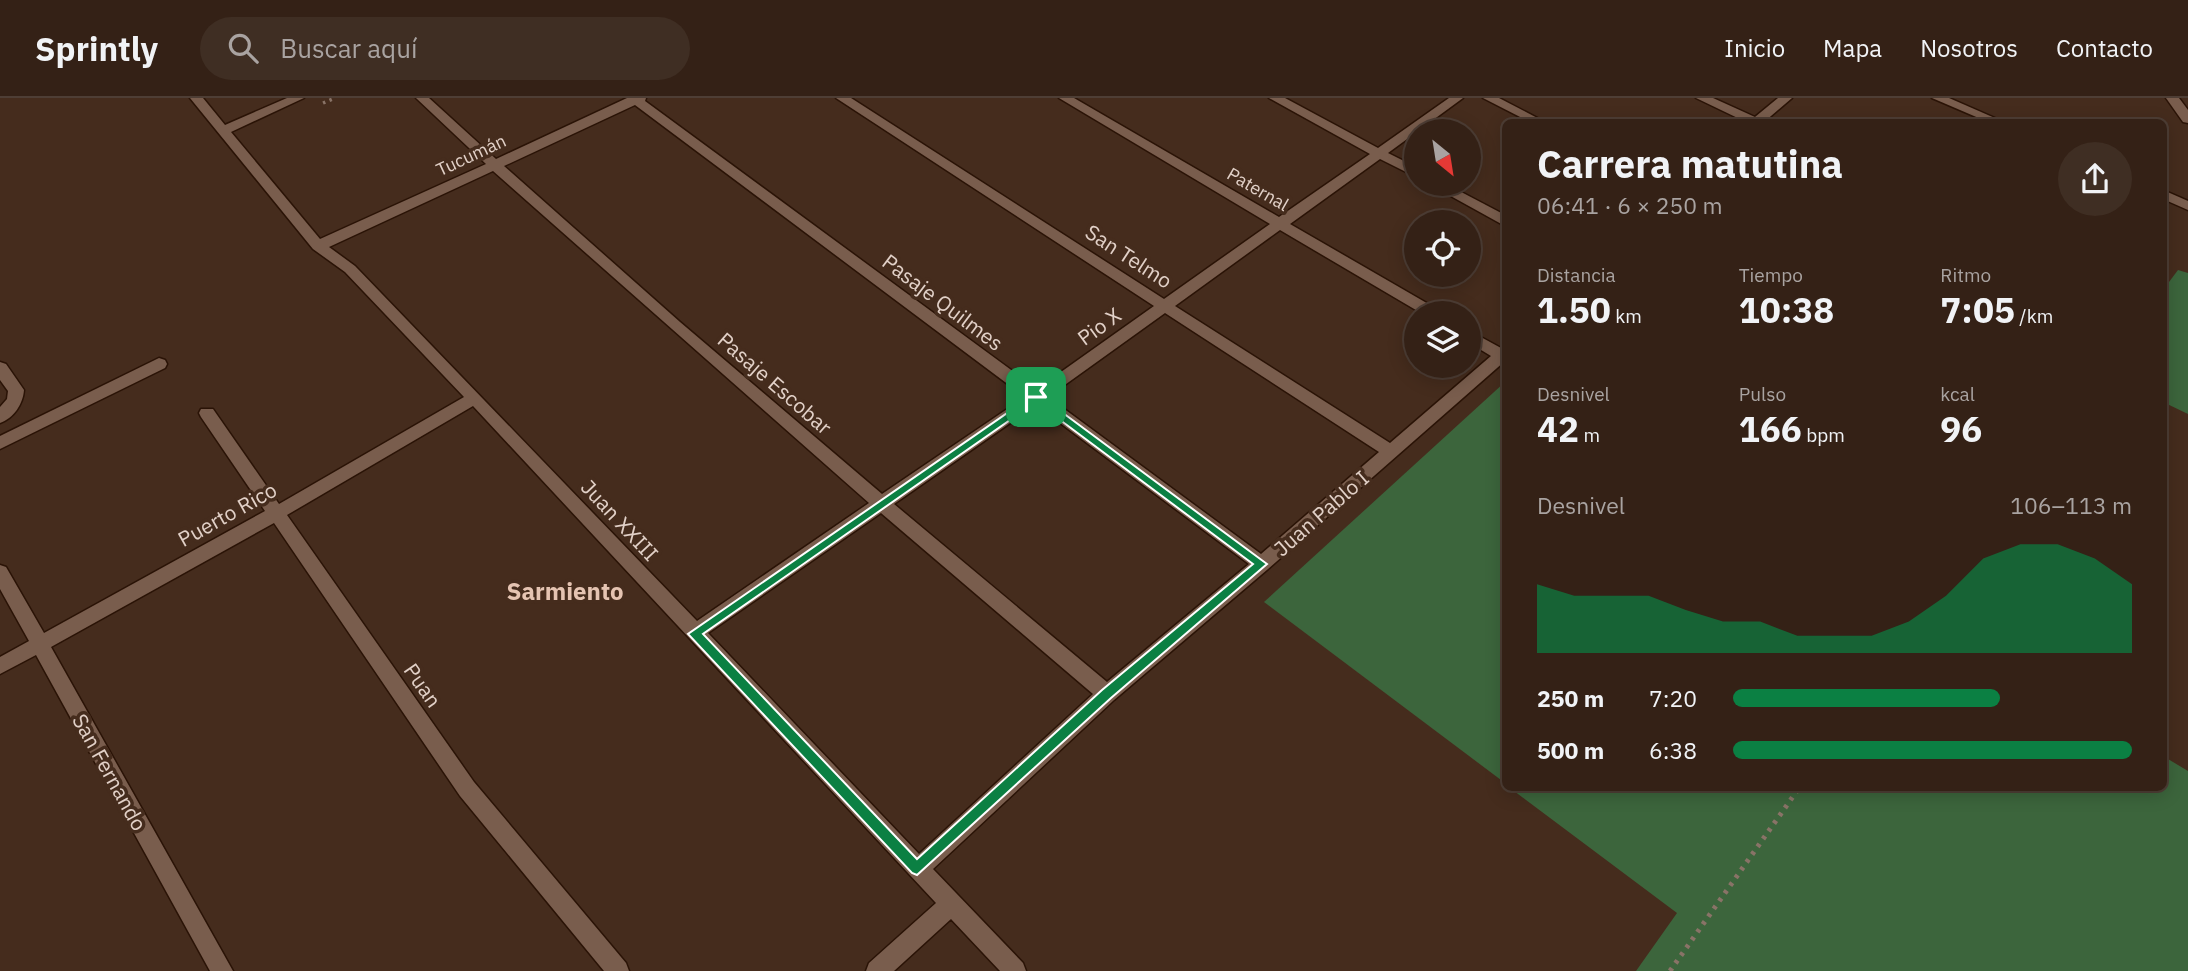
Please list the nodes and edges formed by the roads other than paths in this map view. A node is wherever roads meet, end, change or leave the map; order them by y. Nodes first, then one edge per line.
1 (195, 98) edge
2 (298, 98) edge
3 (422, 98) edge
4 (842, 98) edge
5 (1065, 98) edge
6 (1276, 98) edge
7 (1457, 98) edge
8 (1489, 98) edge
9 (1702, 98) edge
10 (1786, 98) edge
11 (1938, 98) edge
12 (636, 99) edge
13 (2179, 103) edge
14 (1533, 119) edge
15 (1750, 119) edge
16 (1761, 119) edge
17 (1990, 119) edge
18 (2188, 119) edge
19 (224, 130) junction
20 (1379, 153) junction
21 (495, 166) junction
22 (1404, 167) edge
23 (1458, 196) edge
24 (2167, 196) edge
25 (2184, 205) edge
26 (1502, 219) edge
27 (2188, 219) edge
28 (1279, 223) junction
29 (318, 246) junction
30 (1412, 301) edge
31 (1165, 304) junction
32 (1481, 342) edge
33 (1502, 352) edge
34 (1502, 354) edge
35 (159, 364) dead end
36 (0, 368) edge
37 (1036, 397) junction
38 (475, 398) junction
39 (207, 413) dead end
40 (0, 417) edge
41 (0, 443) edge
42 (1391, 452) junction
43 (881, 504) junction
44 (277, 513) junction
45 (1262, 564) junction
46 (0, 572) edge
47 (694, 634) junction
48 (39, 645) junction
49 (0, 666) edge
50 (1107, 694) junction
51 (917, 869) junction
52 (951, 904) junction
53 (222, 971) edge
54 (618, 971) edge
55 (877, 971) edge
56 (1015, 971) edge

1 - 19 street, Juan XXIII
2 - 19 street
3 - 21 street, Pasaje Escobar
4 - 31 street, San Telmo
5 - 28 street, Paternal
6 - 20 street
7 - 20 street, Pio X
8 - 14 street
9 - 15 street
10 - 16 street
11 - 17 street
12 - 21 street, Tucumán
12 - 37 street, Pasaje Quilmes
13 - 18 street
19 - 29 street, Juan XXIII
20 - 22 street
20 - 28 street, Pio X
21 - 29 street, Tucumán
21 - 43 street, Pasaje Escobar
23 - 26 street
24 - 25 street
25 - 27 street
28 - 30 street, Paternal
28 - 31 street, Pio X
29 - 38 street, Juan XXIII
31 - 37 street, Pio X
31 - 42 street, San Telmo
32 - 33 street
34 - 42 street, Juan Pablo I
35 - 41 street
36 - 40 street
37 - 43 street, Pio X
37 - 45 street, Pasaje Quilmes
38 - 44 street, Puerto Rico
38 - 47 street, Juan XXIII
39 - 44 street, Puan
42 - 45 street, Juan Pablo I
43 - 47 street, Pio X
43 - 50 street, Pasaje Escobar
44 - 48 street, Puerto Rico
44 - 54 street, Puan
45 - 50 street, Juan Pablo I
46 - 48 street, San Fernando
47 - 51 street, Juan XXIII
48 - 49 street, Puerto Rico
48 - 53 street, San Fernando
50 - 51 street, Juan Pablo I
51 - 52 street, Juan XXIII
52 - 55 street
52 - 56 street, Juan XXIII

